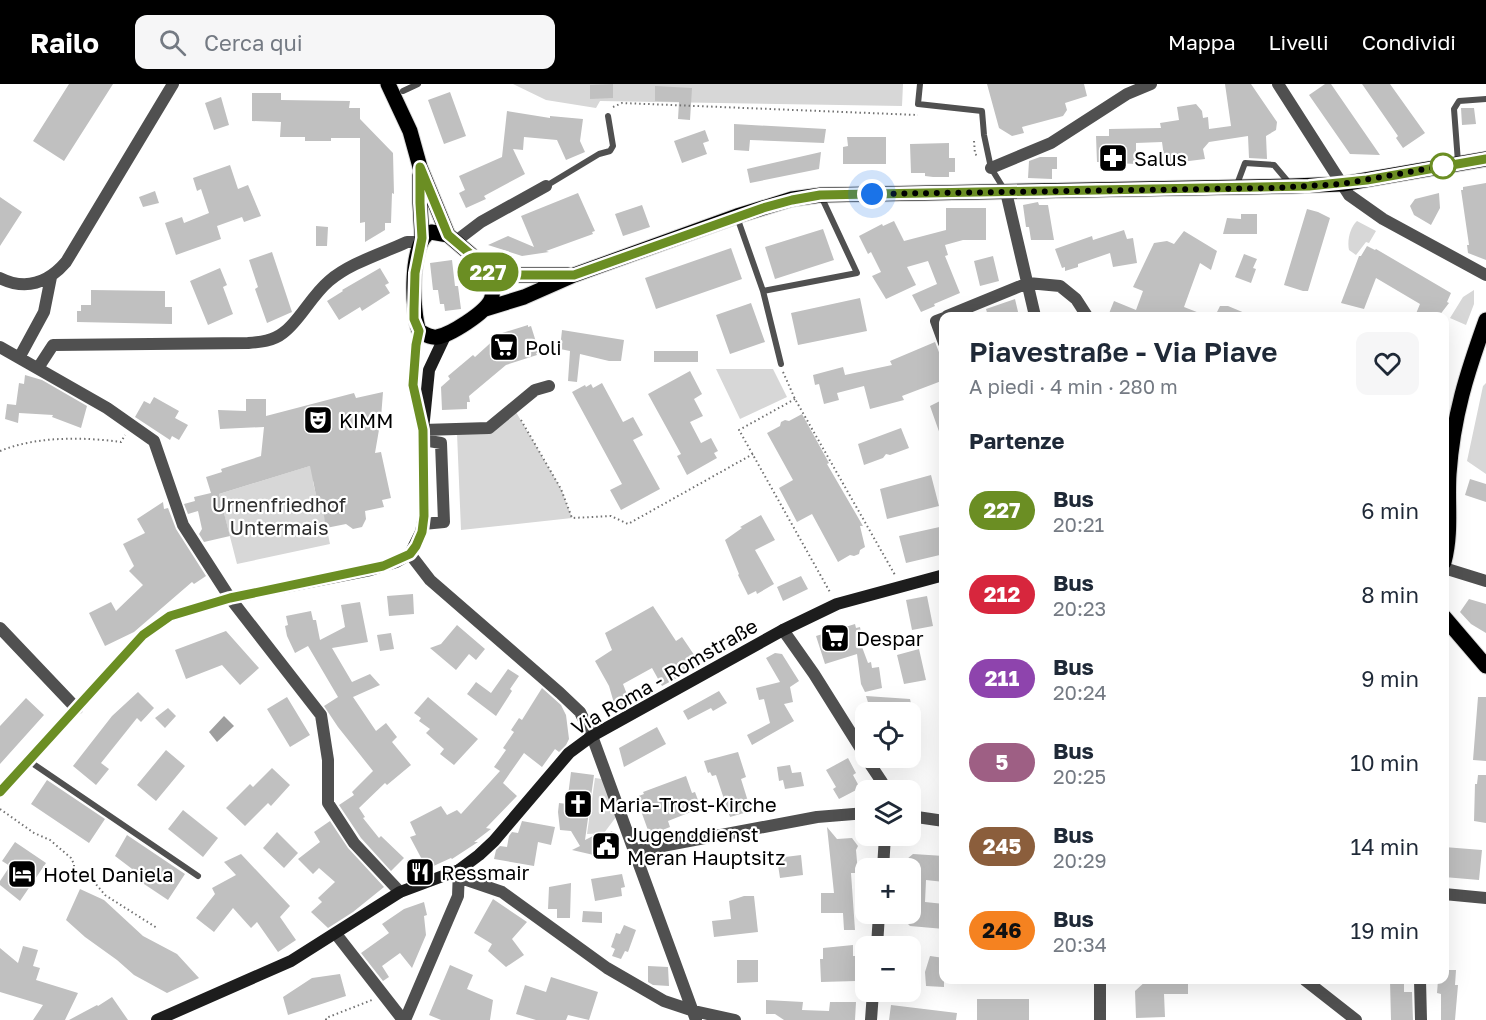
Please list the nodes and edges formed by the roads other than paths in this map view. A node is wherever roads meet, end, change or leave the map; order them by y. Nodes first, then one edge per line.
1 (173, 84) edge
2 (388, 84) edge
3 (418, 84) edge
4 (920, 84) edge
5 (1151, 84) edge
6 (1278, 84) edge
7 (403, 91) dead end
8 (1486, 99) edge
9 (608, 116) road end
10 (1486, 159) edge
11 (1458, 164) junction
12 (420, 167) junction
13 (991, 168) junction
14 (1342, 184) junction
15 (546, 186) joint
16 (1292, 186) junction
17 (1236, 188) junction
18 (1006, 192) junction
19 (820, 195) junction
20 (737, 216) junction
21 (452, 238) junction
22 (421, 240) junction
23 (491, 275) junction
24 (574, 275) junction
25 (1486, 275) edge
26 (51, 277) junction
27 (0, 279) edge
28 (1028, 283) junction
29 (763, 291) junction
30 (485, 309) junction
31 (957, 312) edge
32 (1034, 312) edge
33 (1084, 312) edge
34 (1486, 320) edge
35 (419, 331) junction
36 (446, 334) junction
37 (0, 347) edge
38 (19, 357) junction
39 (781, 364) road end
40 (38, 368) junction
41 (549, 386) dead end
42 (423, 435) junction
43 (1449, 474) edge
44 (1449, 474) edge
45 (423, 524) junction
46 (1449, 542) edge
47 (410, 554) junction
48 (1449, 570) edge
49 (939, 576) edge
50 (1486, 581) edge
51 (230, 598) junction
52 (1449, 623) edge
53 (0, 628) edge
54 (783, 630) junction
55 (1486, 666) edge
56 (77, 709) junction
57 (592, 736) junction
58 (855, 739) edge
59 (29, 761) junction
60 (0, 792) edge
61 (855, 814) edge
62 (921, 818) edge
63 (939, 820) edge
64 (636, 851) junction
65 (458, 873) junction
66 (198, 876) dead end
67 (399, 892) junction
68 (1449, 894) edge
69 (1486, 898) edge
70 (336, 934) junction
71 (1100, 984) edge
72 (1310, 984) edge
73 (1420, 984) edge
74 (872, 1002) edge
75 (695, 1015) edge
76 (157, 1020) edge
77 (404, 1020) edge
78 (735, 1020) edge
79 (871, 1020) edge
80 (1100, 1020) edge
81 (1356, 1020) edge
82 (1421, 1020) edge

1 - 26 street
2 - 12 main road
3 - 7 lane
4 - 13 lane
5 - 13 street
6 - 14 street
8 - 11 lane
9 - 15 lane
10 - 11 main road
11 - 14 main road
12 - 21 main road
12 - 22 main road
13 - 18 lane
14 - 16 main road
14 - 25 street
15 - 21 street
16 - 17 main road
16 - 17 lane
17 - 18 main road
18 - 19 main road
18 - 28 street
19 - 20 main road
19 - 29 lane
20 - 24 main road
20 - 29 lane
21 - 22 main road
21 - 23 main road
22 - 35 main road
22 - 40 street
23 - 24 main road
23 - 30 main road
24 - 30 main road
26 - 27 street
26 - 38 street
28 - 31 street
28 - 32 street
28 - 33 street
29 - 39 lane
30 - 36 main road
34 - 44 main road
35 - 36 main road
35 - 42 street
36 - 42 street
37 - 38 street
38 - 40 street
40 - 51 street
41 - 42 street
42 - 45 street
42 - 45 street
43 - 46 main road
45 - 47 street
47 - 51 street
47 - 57 street
48 - 50 street
49 - 54 street, Via Roma - Romstraße
51 - 56 street
51 - 67 street
52 - 55 main road
53 - 56 street
54 - 57 street, Via Roma - Romstraße
54 - 58 street
56 - 59 street
57 - 64 street
57 - 65 street, Via Roma - Romstraße
59 - 60 street
59 - 66 lane
61 - 64 street
62 - 63 street
64 - 75 street
65 - 67 street, Via Roma - Romstraße
65 - 75 street
65 - 77 street
67 - 70 street, Via Roma - Romstraße
68 - 69 street
70 - 76 street, Via Roma - Romstraße
70 - 77 street
71 - 80 street
72 - 81 street
73 - 82 street
74 - 79 street
75 - 78 street

